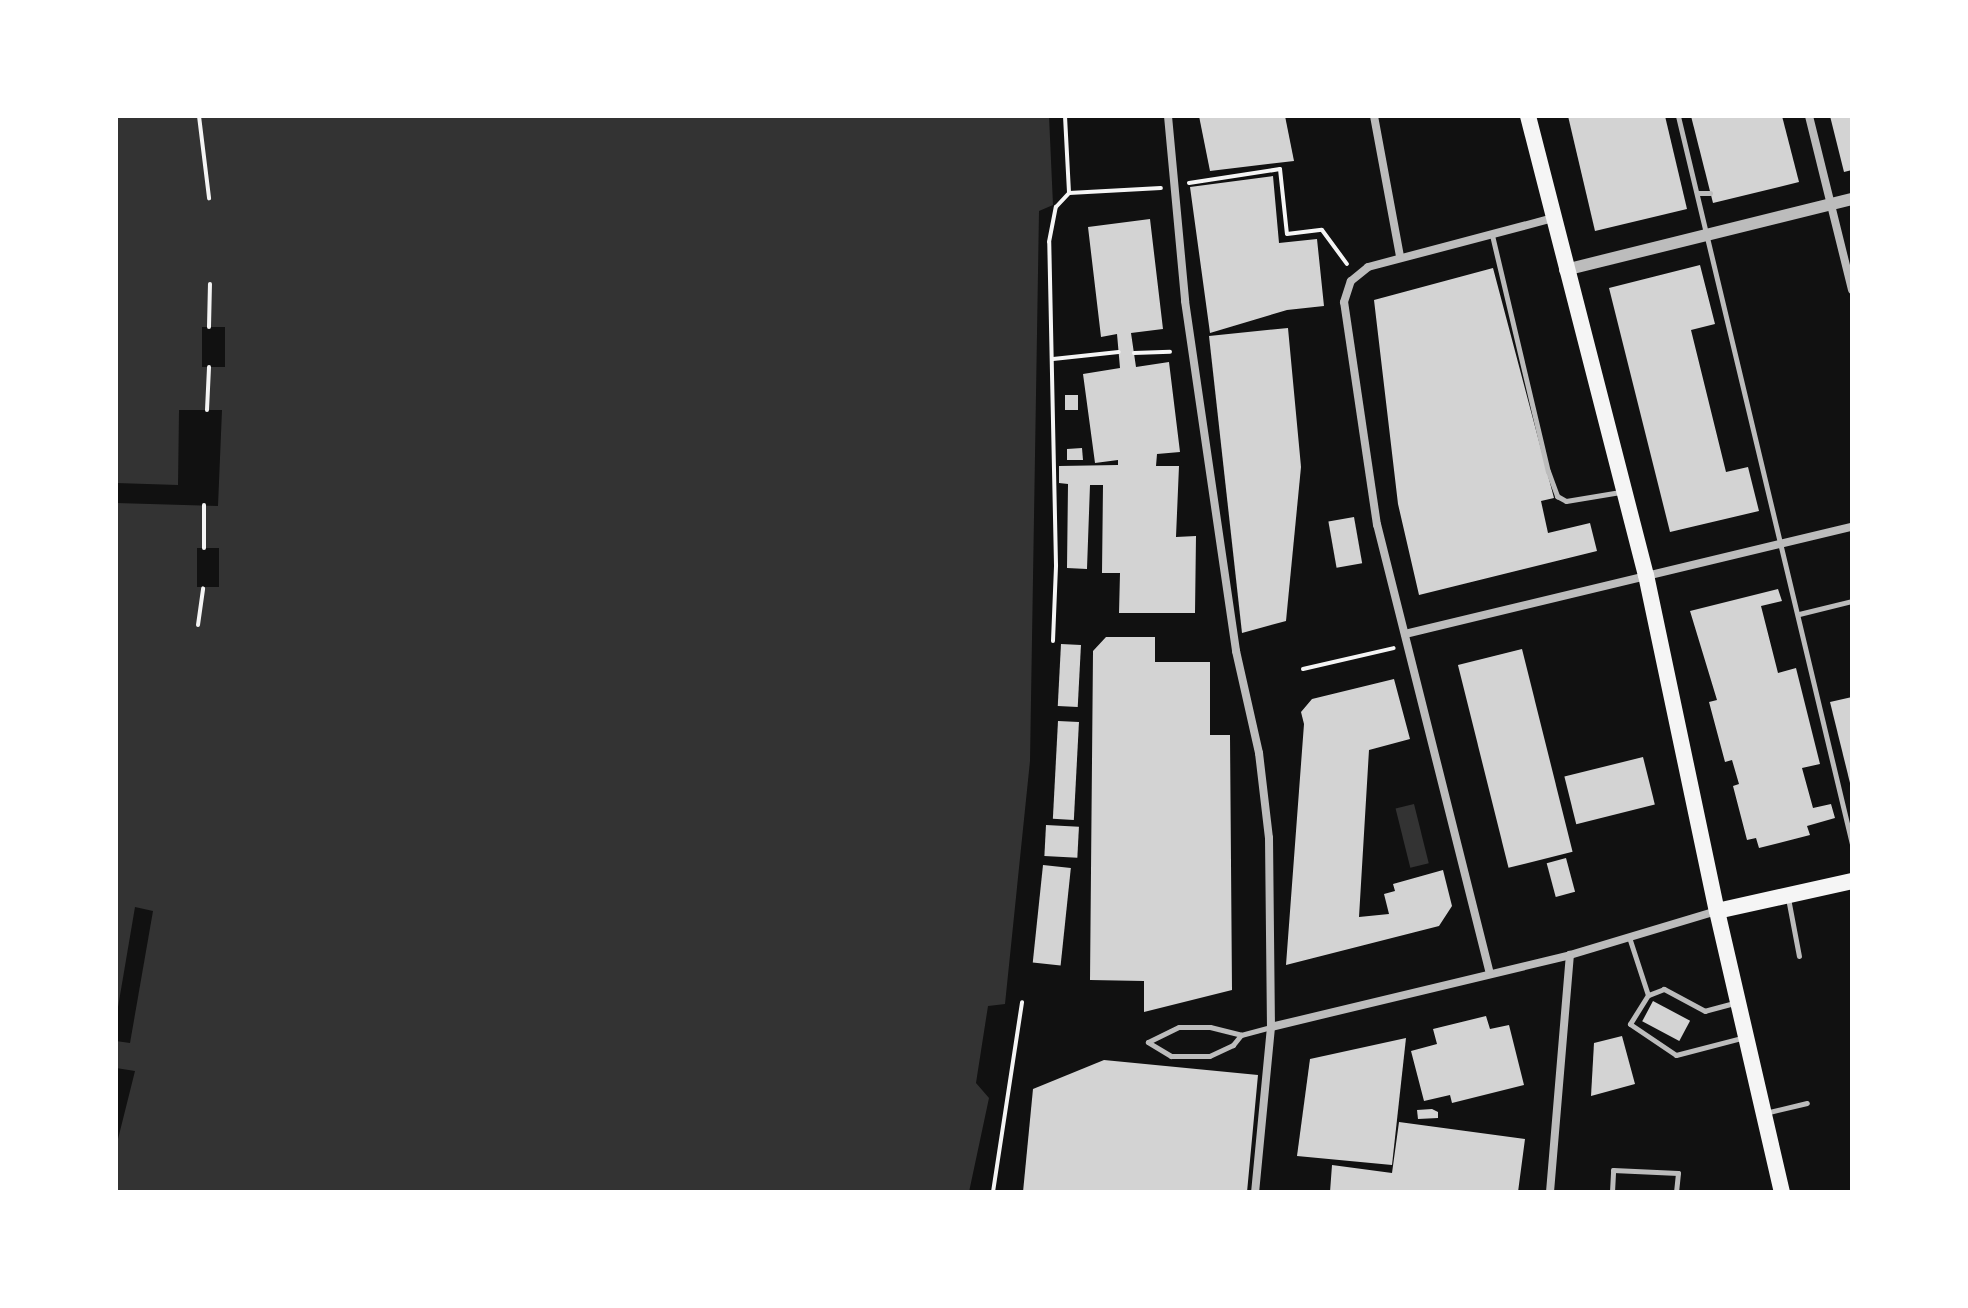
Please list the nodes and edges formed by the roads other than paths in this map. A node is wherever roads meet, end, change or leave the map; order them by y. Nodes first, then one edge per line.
1 (1168, 116) edge
2 (1374, 116) edge
3 (1528, 116) edge
4 (1678, 116) edge
5 (1809, 116) edge
6 (1697, 193) junction
7 (1710, 193) dead end
8 (1852, 199) edge
9 (1831, 204) junction
10 (1553, 218) junction
11 (1492, 234) junction
12 (1707, 234) junction
13 (1400, 256) junction
14 (1565, 270) junction
15 (1852, 290) edge
16 (1621, 491) junction
17 (1852, 527) edge
18 (1782, 543) junction
19 (1646, 575) junction
20 (1852, 601) edge
21 (1799, 614) junction
22 (1405, 634) junction
23 (1852, 844) edge
24 (1852, 881) edge
25 (1787, 896) junction
26 (1717, 911) junction
27 (1629, 937) junction
28 (1570, 955) junction
29 (1799, 956) dead end
30 (1490, 974) junction
31 (1648, 995) junction
32 (1738, 1002) junction
33 (1271, 1027) junction
34 (1241, 1035) junction
35 (1746, 1036) junction
36 (1807, 1103) dead end
37 (1764, 1114) junction
38 (1255, 1192) edge
39 (1550, 1192) edge
40 (1612, 1192) edge
41 (1676, 1192) edge
42 (1782, 1192) edge

1 - 33 street
2 - 13 street
3 - 10 main road
4 - 6 lane
5 - 9 street
6 - 7 lane
6 - 12 lane
8 - 9 street
9 - 12 street
9 - 15 street
10 - 11 street
10 - 14 main road
11 - 13 street
11 - 16 lane
12 - 14 street
12 - 18 lane
13 - 22 street
14 - 16 main road
16 - 19 main road
17 - 18 street
18 - 19 street
18 - 21 lane
19 - 22 street
19 - 26 main road
20 - 21 lane
21 - 23 lane
22 - 30 street
24 - 25 main road
25 - 26 main road
25 - 29 lane
26 - 27 street
26 - 32 main road
27 - 28 street
27 - 31 lane
28 - 30 street
28 - 39 street
30 - 33 street
31 - 32 lane
31 - 35 lane
32 - 35 main road
33 - 34 lane
33 - 38 street
34 - 34 lane
35 - 37 main road
36 - 37 lane
37 - 42 main road
40 - 41 lane

